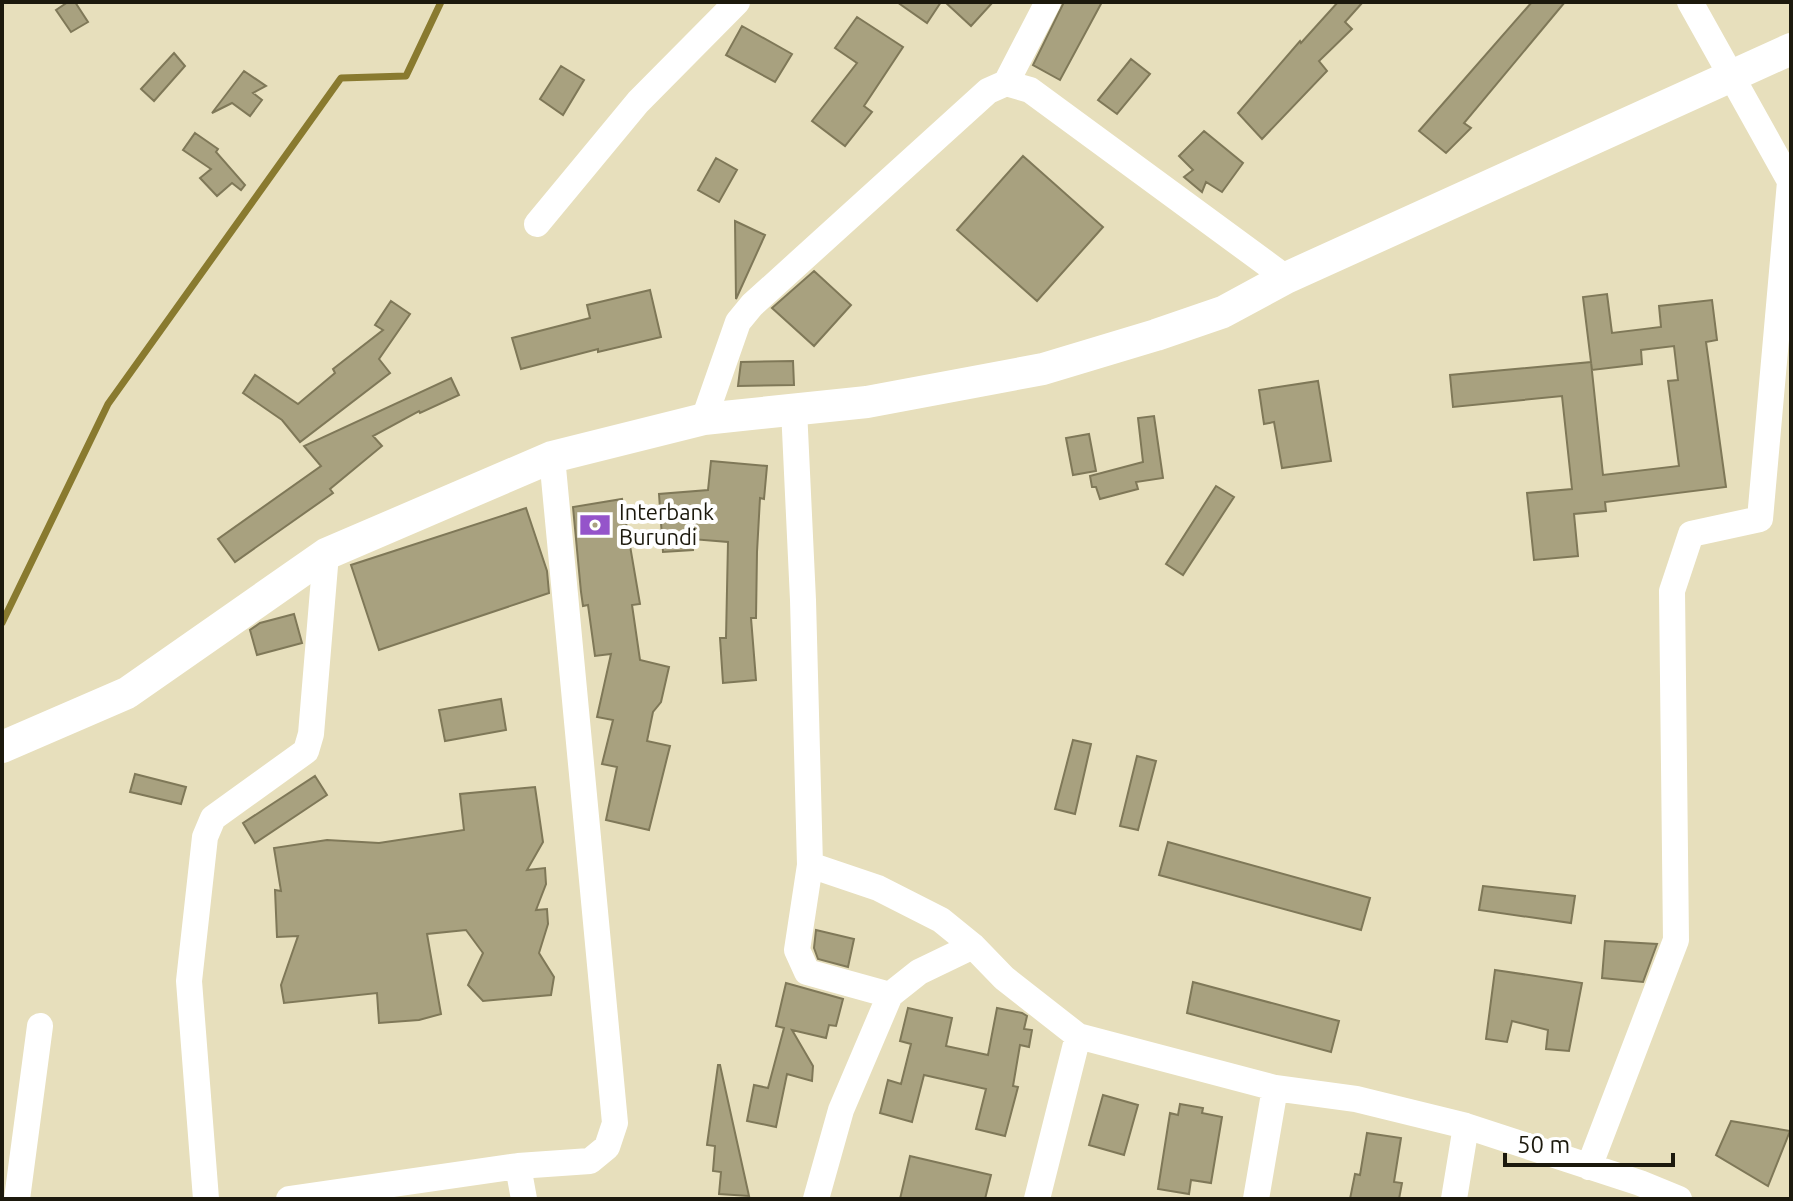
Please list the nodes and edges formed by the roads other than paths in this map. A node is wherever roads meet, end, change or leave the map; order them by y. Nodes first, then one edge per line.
1 (737, 2) edge
2 (1048, 2) edge
3 (1690, 2) edge
4 (1791, 49) edge
5 (1730, 75) junction
6 (1006, 83) junction
7 (1791, 182) edge
8 (537, 224) dead end
9 (1286, 278) junction
10 (794, 409) junction
11 (704, 419) junction
12 (552, 457) junction
13 (326, 554) junction
14 (2, 747) edge
15 (810, 865) junction
16 (973, 946) junction
17 (890, 995) junction
18 (40, 1026) dead end
19 (1078, 1036) junction
20 (1275, 1088) junction
21 (1466, 1126) junction
22 (518, 1166) junction
23 (1589, 1167) junction
24 (1638, 1191) edge
25 (17, 1199) edge
26 (206, 1199) edge
27 (289, 1199) edge
28 (524, 1199) edge
29 (816, 1199) edge
30 (1037, 1199) edge
31 (1256, 1199) edge
32 (1454, 1199) edge
33 (1679, 1199) edge

1 - 8 street
2 - 6 street
3 - 5 street
4 - 5 main road
5 - 7 street
5 - 9 main road
6 - 9 street
6 - 11 street
7 - 23 street
9 - 10 main road
10 - 11 main road
10 - 15 street
11 - 12 main road
12 - 13 main road
12 - 22 street
13 - 14 main road
13 - 26 street
15 - 16 street
15 - 17 street
16 - 17 street
16 - 19 street
17 - 29 street
18 - 25 street
19 - 20 street
19 - 30 street
20 - 21 street
20 - 31 street
21 - 23 street
21 - 32 street
22 - 27 street
22 - 28 street
23 - 24 street
24 - 33 street

